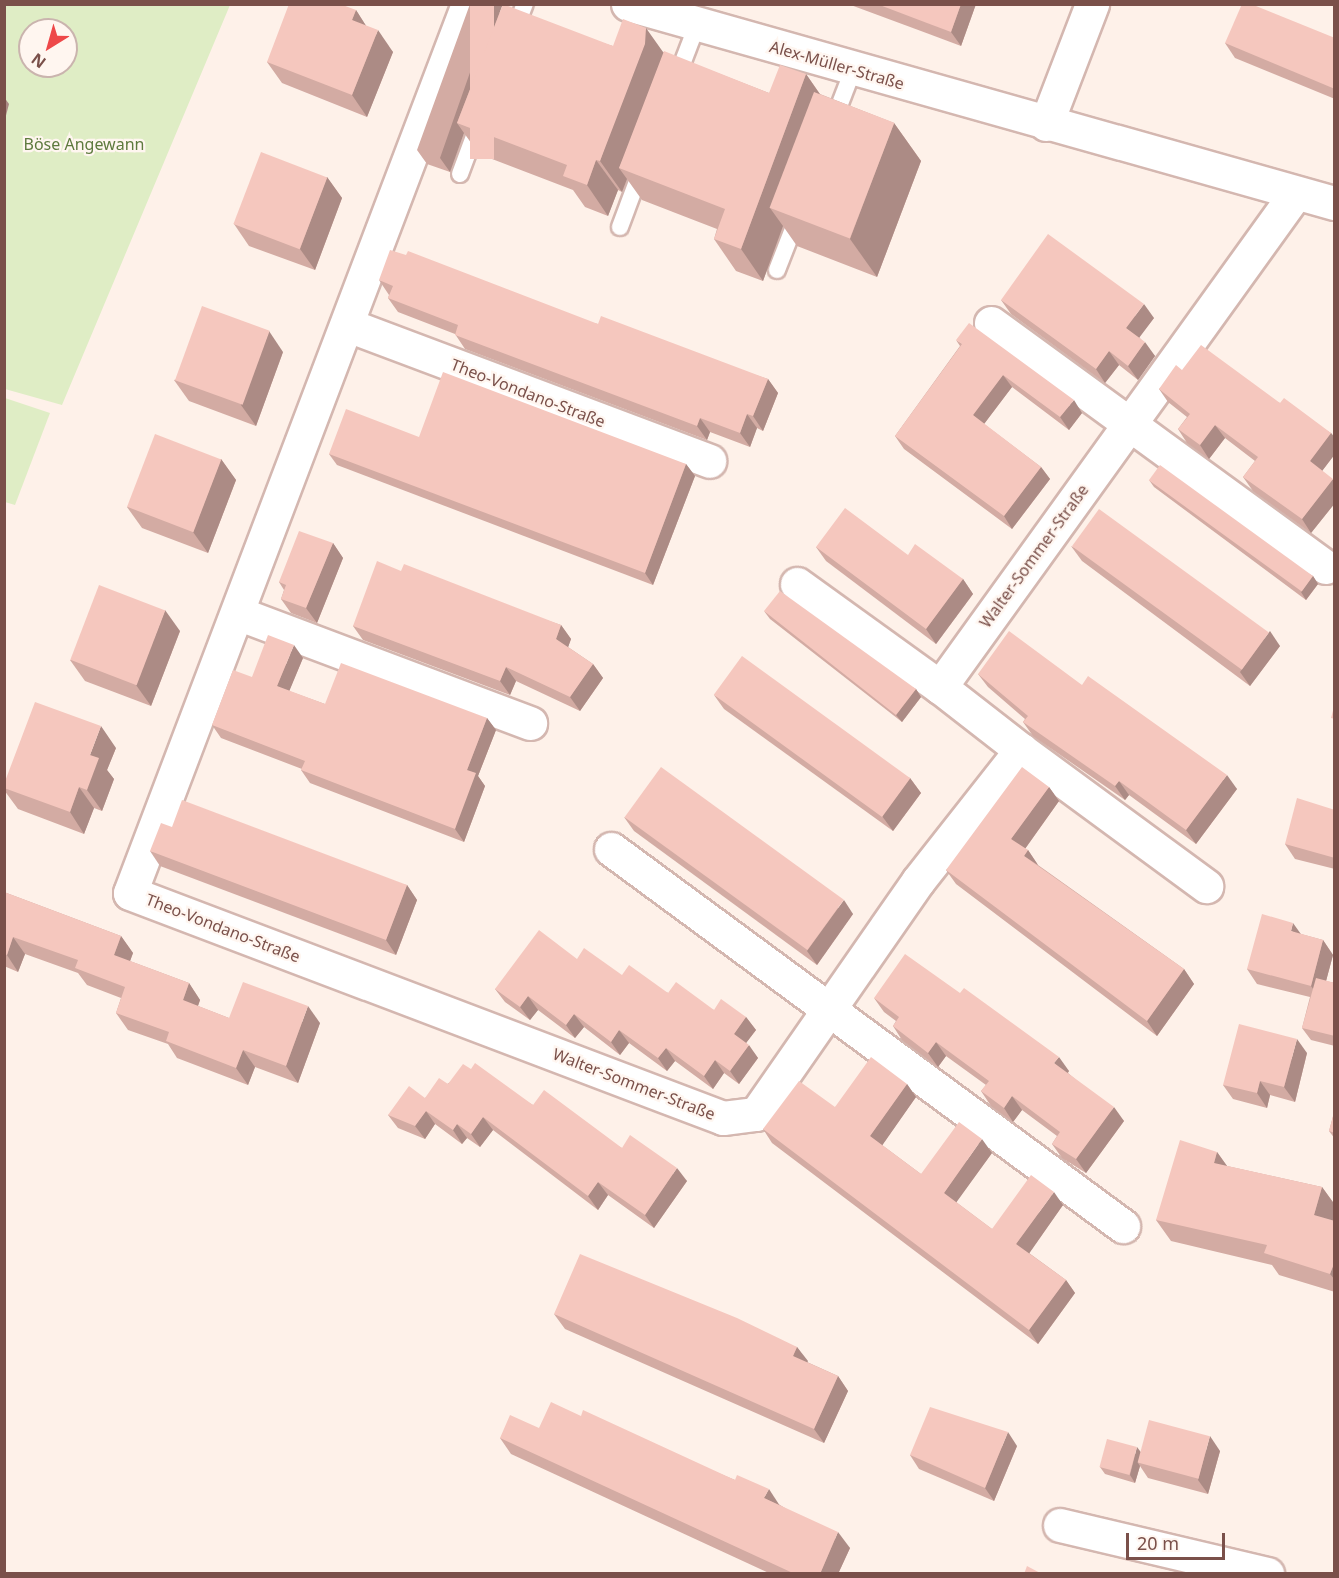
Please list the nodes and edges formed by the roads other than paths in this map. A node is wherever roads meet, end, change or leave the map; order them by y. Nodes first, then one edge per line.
1 (468, 4) edge
2 (525, 4) edge
3 (628, 4) edge
4 (1092, 4) edge
5 (697, 25) junction
6 (509, 47) edge
7 (853, 70) junction
8 (669, 97) edge
9 (484, 111) edge
10 (1046, 124) junction
11 (826, 142) edge
12 (649, 151) edge
13 (460, 174) dead end
14 (1295, 194) junction
15 (806, 195) edge
16 (1335, 203) edge
17 (620, 226) dead end
18 (777, 270) dead end
19 (991, 323) dead end
20 (348, 325) junction
21 (1129, 425) junction
22 (709, 461) dead end
23 (1326, 567) dead end
24 (797, 584) dead end
25 (240, 614) junction
26 (939, 687) junction
27 (530, 723) dead end
28 (1021, 750) junction
29 (611, 849) dead end
30 (1206, 886) dead end
31 (428, 1006) joint
32 (830, 1010) junction
33 (1123, 1226) dead end
34 (1060, 1525) dead end
35 (1267, 1574) edge

1 - 20 street, Theo-Vondano-Straße
2 - 6 lane
3 - 5 street, Alex-Müller-Straße
4 - 10 street
5 - 7 street, Alex-Müller-Straße
5 - 8 lane
7 - 10 street, Alex-Müller-Straße
7 - 11 lane
9 - 13 lane
10 - 14 street, Alex-Müller-Straße
12 - 17 lane
14 - 16 street, Alex-Müller-Straße
14 - 21 street, Walter-Sommer-Straße
15 - 18 lane
19 - 21 street
20 - 22 street, Theo-Vondano-Straße
20 - 25 street, Theo-Vondano-Straße
21 - 23 street
21 - 26 street, Walter-Sommer-Straße
24 - 26 street
25 - 27 street
25 - 31 street, Theo-Vondano-Straße
26 - 28 street
28 - 30 street
28 - 32 street, Walter-Sommer-Straße
29 - 32 street
31 - 32 street, Walter-Sommer-Straße
32 - 33 street
34 - 35 street

